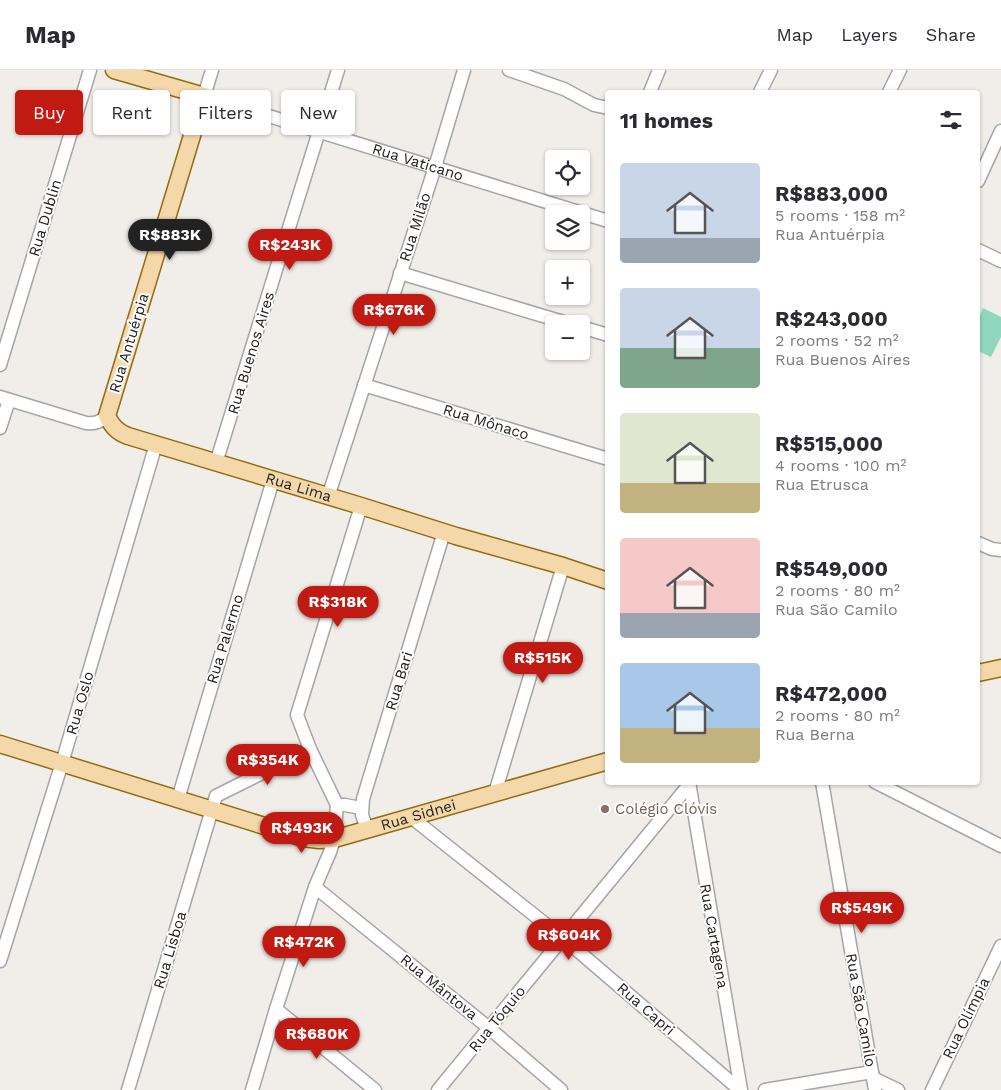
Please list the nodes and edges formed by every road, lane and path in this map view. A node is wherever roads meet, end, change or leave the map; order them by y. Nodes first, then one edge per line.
1 (90, 70) edge
2 (114, 70) edge
3 (212, 70) edge
4 (338, 70) edge
5 (464, 70) edge
6 (509, 70) edge
7 (659, 70) edge
8 (772, 70) edge
9 (900, 70) edge
10 (183, 90) edge
11 (206, 90) edge
12 (332, 90) edge
13 (651, 90) edge
14 (761, 90) edge
15 (890, 90) edge
16 (605, 107) edge
17 (1001, 131) edge
18 (192, 135) edge
19 (318, 135) edge
20 (329, 135) edge
21 (435, 167) junction
22 (980, 177) edge
23 (605, 220) edge
24 (980, 251) edge
25 (1001, 261) edge
26 (400, 273) junction
27 (545, 316) edge
28 (590, 330) edge
29 (605, 334) edge
30 (0, 366) edge
31 (364, 384) junction
32 (4, 398) edge
33 (107, 416) junction
34 (0, 428) edge
35 (156, 444) junction
36 (605, 458) edge
37 (216, 463) junction
38 (273, 480) junction
39 (328, 497) junction
40 (361, 506) junction
41 (444, 532) junction
42 (980, 544) edge
43 (1001, 550) edge
44 (563, 566) junction
45 (605, 580) edge
46 (1001, 668) edge
47 (980, 673) edge
48 (0, 744) edge
49 (310, 750) junction
50 (605, 762) edge
51 (62, 763) junction
52 (688, 785) edge
53 (689, 785) edge
54 (823, 785) edge
55 (881, 785) edge
56 (496, 793) junction
57 (178, 799) junction
58 (337, 805) junction
59 (361, 808) junction
60 (211, 810) junction
61 (412, 817) junction
62 (367, 830) junction
63 (334, 839) junction
64 (1001, 846) edge
65 (315, 887) junction
66 (563, 938) junction
67 (1001, 946) edge
68 (0, 961) edge
69 (276, 1009) junction
70 (489, 1028) junction
71 (873, 1080) edge
72 (128, 1090) edge
73 (252, 1090) edge
74 (376, 1090) edge
75 (438, 1090) edge
76 (561, 1090) edge
77 (740, 1090) edge
78 (765, 1090) edge
79 (898, 1090) edge
80 (932, 1090) edge

1 - 30 street, Rua Dublin
2 - 10 main road, Rua Vaticano
3 - 11 street, Rua Antuérpia
4 - 12 street, Rua Buenos Aires
5 - 21 street, Rua Milão
6 - 16 street
7 - 13 street
8 - 14 street
9 - 15 street
17 - 22 street
18 - 33 main road, Rua Antuérpia
19 - 37 street, Rua Buenos Aires
20 - 21 street, Rua Vaticano
21 - 23 street, Rua Vaticano
21 - 26 street, Rua Milão
24 - 25 street
26 - 27 street
26 - 31 street, Rua Milão
28 - 29 street
31 - 36 street, Rua Mônaco
31 - 39 street, Rua Milão
32 - 33 street
32 - 34 street
33 - 35 main road, Rua Lima
35 - 37 main road, Rua Lima
35 - 51 street, Rua Oslo
37 - 38 main road, Rua Lima
38 - 39 main road, Rua Lima
38 - 57 street, Rua Palermo
39 - 40 main road, Rua Lima
40 - 41 main road, Rua Lima
40 - 49 street
41 - 44 main road, Rua Lima
41 - 59 street, Rua Bari
42 - 43 street
44 - 45 main road, Rua Lima
44 - 56 street
46 - 47 main road
48 - 51 main road, Rua Sidnei
49 - 58 street
49 - 60 street
50 - 56 main road, Rua Sidnei
51 - 57 main road, Rua Sidnei
51 - 68 street, Rua Oslo
52 - 66 street, Rua Tóquio
53 - 77 street, Rua Cartagena
54 - 71 street, Rua São Camilo
55 - 64 street
56 - 61 main road, Rua Sidnei
57 - 60 main road, Rua Sidnei
58 - 59 street
58 - 63 street
59 - 62 street
60 - 63 main road, Rua Sidnei
60 - 72 street, Rua Lisboa
61 - 62 main road, Rua Sidnei
61 - 66 street, Rua Capri
62 - 63 main road, Rua Sidnei
63 - 65 street
65 - 69 street
65 - 70 street, Rua Mântova
66 - 70 street, Rua Tóquio
66 - 77 street, Rua Capri
67 - 80 street, Rua Olímpia
69 - 73 street
69 - 74 street
70 - 75 street, Rua Tóquio
70 - 76 street, Rua Mântova
71 - 78 street
71 - 79 street

